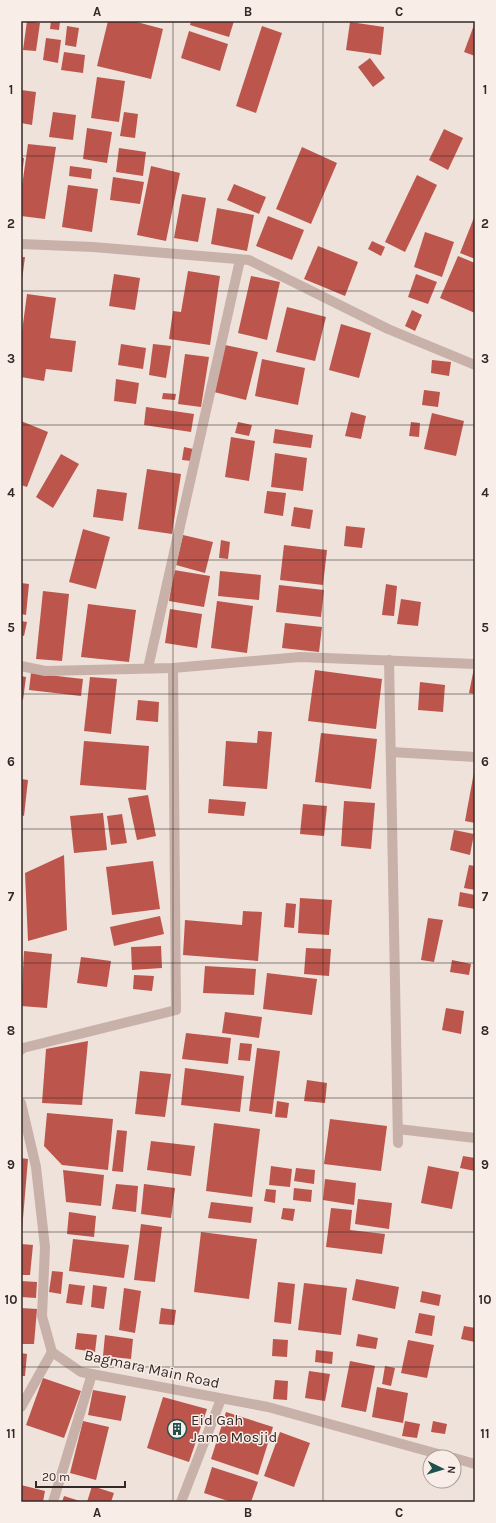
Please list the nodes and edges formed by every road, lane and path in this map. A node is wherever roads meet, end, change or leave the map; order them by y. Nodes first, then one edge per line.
1 (21, 244) edge
2 (240, 260) junction
3 (475, 365) edge
4 (389, 660) junction
5 (475, 664) edge
6 (21, 666) edge
7 (148, 668) junction
8 (173, 668) junction
9 (391, 752) junction
10 (475, 758) edge
11 (21, 1050) edge
12 (21, 1103) edge
13 (398, 1129) junction
14 (475, 1138) edge
15 (398, 1143) dead end
16 (52, 1352) junction
17 (92, 1374) junction
18 (221, 1399) junction
19 (21, 1407) edge
20 (422, 1450) edge
21 (462, 1460) edge
22 (475, 1464) edge
23 (53, 1502) edge
24 (182, 1502) edge

1 - 2 street
2 - 3 street
2 - 7 street
4 - 5 street
4 - 8 street
4 - 9 street
6 - 7 street
7 - 8 street
8 - 11 street
9 - 10 street
9 - 13 street
12 - 16 street
13 - 14 street
13 - 15 street
16 - 17 street, Bagmara Main Road
16 - 19 street
17 - 18 street, Bagmara Main Road
17 - 23 street
18 - 20 street, Bagmara Main Road
18 - 24 street
21 - 22 street

